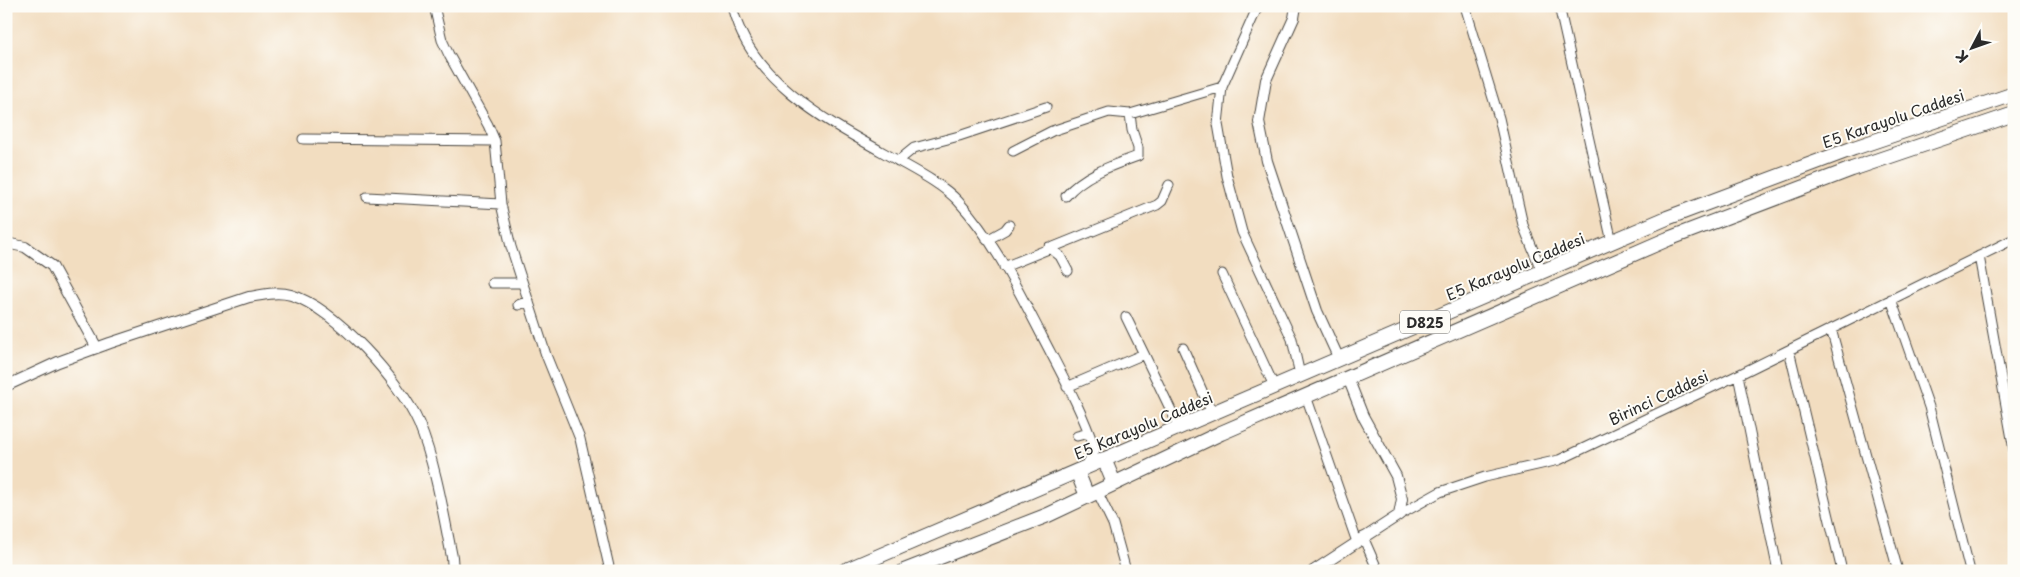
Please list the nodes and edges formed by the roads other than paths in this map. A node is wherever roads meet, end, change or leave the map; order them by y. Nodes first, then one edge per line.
1 (434, 6) edge
2 (732, 6) edge
3 (1258, 6) edge
4 (1296, 6) edge
5 (1465, 6) edge
6 (1559, 6) edge
7 (1222, 87) junction
8 (2014, 94) edge
9 (1046, 107) dead end
10 (1130, 114) junction
11 (2014, 114) edge
12 (303, 139) dead end
13 (495, 141) junction
14 (1013, 151) dead end
15 (898, 161) junction
16 (1169, 185) dead end
17 (1066, 196) dead end
18 (368, 197) dead end
19 (501, 204) junction
20 (1009, 225) dead end
21 (2014, 239) edge
22 (987, 240) junction
23 (1612, 242) junction
24 (6, 243) edge
25 (1049, 247) junction
26 (1979, 256) junction
27 (1004, 266) junction
28 (1068, 270) dead end
29 (1542, 272) junction
30 (1222, 274) dead end
31 (492, 283) dead end
32 (522, 283) junction
33 (1891, 299) junction
34 (529, 301) junction
35 (518, 305) dead end
36 (1126, 318) dead end
37 (1831, 329) junction
38 (97, 348) junction
39 (1183, 348) dead end
40 (1789, 350) junction
41 (1144, 354) junction
42 (1339, 359) junction
43 (1300, 375) junction
44 (1738, 375) junction
45 (1348, 378) junction
46 (6, 386) edge
47 (1067, 387) junction
48 (1274, 388) junction
49 (1306, 396) junction
50 (1212, 413) junction
51 (1179, 427) junction
52 (1089, 433) junction
53 (1077, 436) dead end
54 (2014, 450) edge
55 (1104, 459) junction
56 (1081, 469) junction
57 (1114, 483) junction
58 (1092, 494) junction
59 (1399, 515) junction
60 (1360, 539) junction
61 (453, 571) edge
62 (610, 571) edge
63 (844, 571) edge
64 (904, 571) edge
65 (1126, 571) edge
66 (1312, 571) edge
67 (1378, 571) edge
68 (1778, 571) edge
69 (1842, 571) edge
70 (1898, 571) edge
71 (1970, 571) edge

1 - 13 street
2 - 15 street
3 - 7 street
4 - 42 street
5 - 29 street
6 - 23 street
7 - 10 street
7 - 43 street
8 - 23 highway, E5 Karayolu Caddesi / D825
9 - 15 street
10 - 14 street
10 - 17 street
11 - 45 highway, D825
12 - 13 street
13 - 19 street
15 - 22 street
16 - 25 street
18 - 19 street
19 - 32 street
20 - 22 street
21 - 26 street, Birinci Caddesi
22 - 27 street
23 - 29 highway, E5 Karayolu Caddesi / D825
24 - 38 street
25 - 27 street
25 - 28 street
26 - 33 street, Birinci Caddesi
26 - 54 street
27 - 47 street
29 - 42 highway, E5 Karayolu Caddesi / D825
30 - 48 street
31 - 32 street
32 - 34 street
33 - 37 street, Birinci Caddesi
33 - 71 street
34 - 35 street
34 - 62 street
36 - 41 street
37 - 40 street, Birinci Caddesi
37 - 70 street
38 - 46 street
38 - 61 street
39 - 50 street
40 - 44 street, Birinci Caddesi
40 - 69 street
41 - 47 street
41 - 51 street
42 - 43 highway, E5 Karayolu Caddesi / D825
43 - 48 highway, E5 Karayolu Caddesi / D825
44 - 59 street, Birinci Caddesi
44 - 68 street
45 - 49 highway, D825
45 - 59 street
47 - 52 street
48 - 50 highway, E5 Karayolu Caddesi / D825
49 - 57 highway, D825
49 - 60 street
50 - 51 highway, E5 Karayolu Caddesi / D825
51 - 55 highway, E5 Karayolu Caddesi / D825
52 - 53 street
52 - 56 street
55 - 56 highway, E5 Karayolu Caddesi / D825
55 - 57 highway
56 - 58 highway
56 - 63 highway, E5 Karayolu Caddesi / D825
57 - 58 highway, D825
58 - 64 highway, D825
58 - 65 street
59 - 60 street, Birinci Caddesi
60 - 66 street, Birinci Caddesi
60 - 67 street

